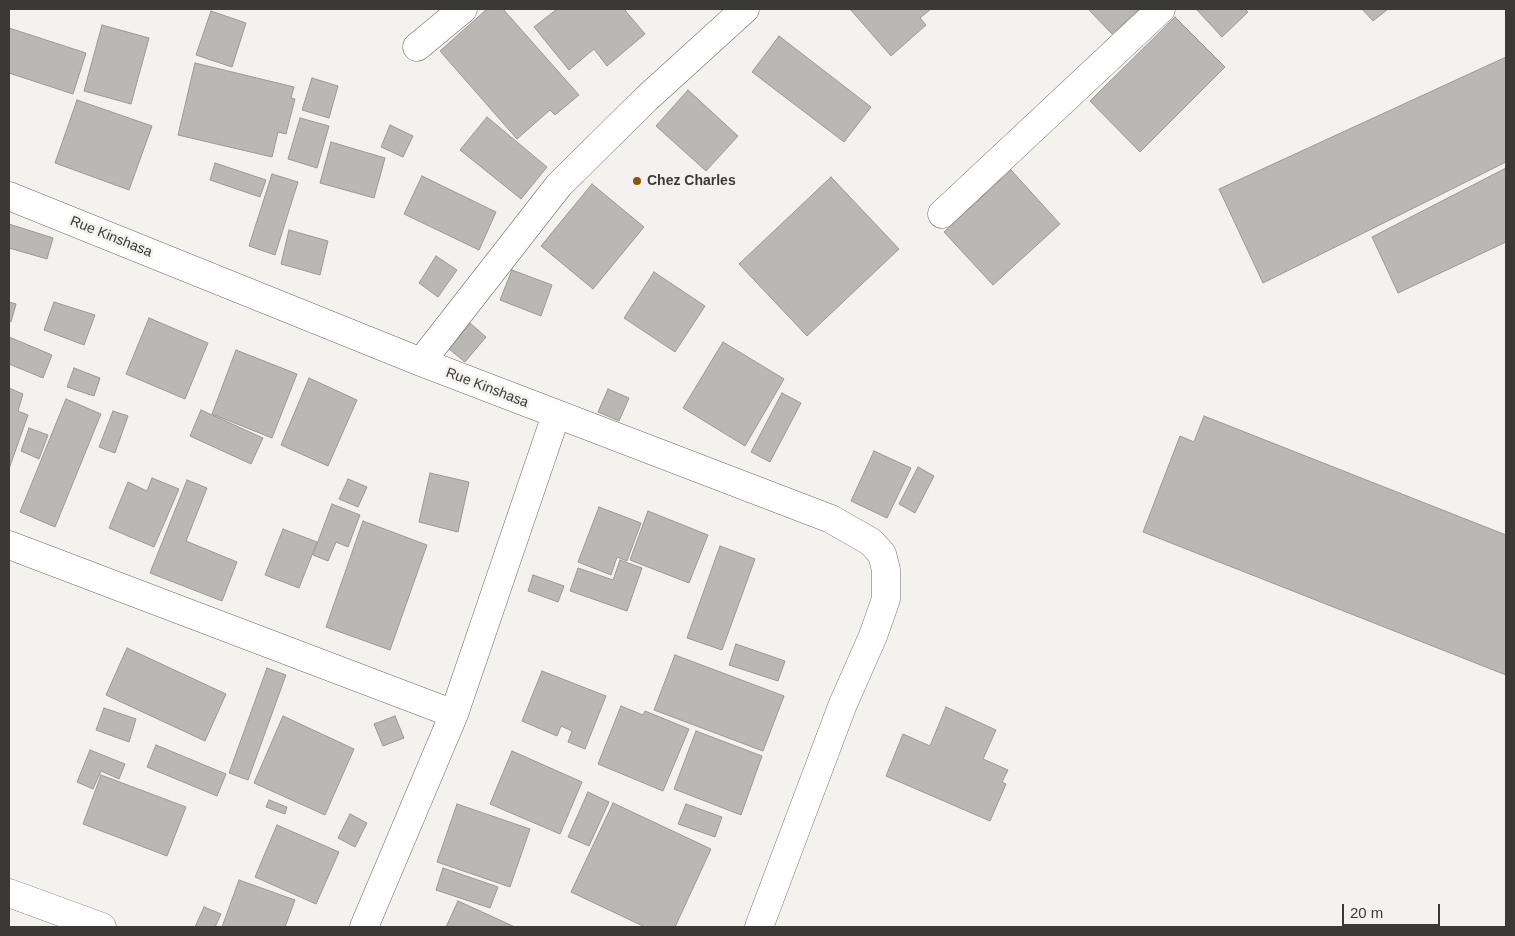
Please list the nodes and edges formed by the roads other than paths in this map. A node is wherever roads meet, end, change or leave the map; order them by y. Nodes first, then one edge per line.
1 (463, 9) edge
2 (745, 9) edge
3 (1161, 9) edge
4 (417, 47) dead end
5 (9, 196) edge
6 (942, 214) dead end
7 (421, 362) junction
8 (556, 415) junction
9 (9, 545) edge
10 (454, 714) junction
11 (9, 893) edge
12 (102, 927) edge
13 (364, 927) edge
14 (759, 927) edge

1 - 4 street
2 - 7 street
3 - 6 street
5 - 7 street, Rue Kinshasa
7 - 8 street, Rue Kinshasa
8 - 10 street
8 - 14 street, Rue Kinshasa
9 - 10 street
10 - 13 street
11 - 12 street

